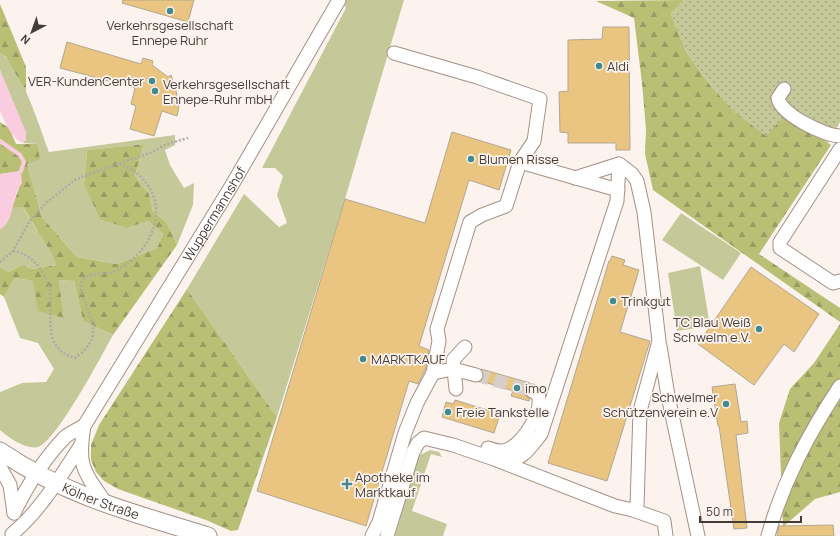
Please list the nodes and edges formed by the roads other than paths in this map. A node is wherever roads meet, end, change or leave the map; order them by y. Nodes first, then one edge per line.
1 (340, 0) edge
2 (394, 53) dead end
3 (784, 89) dead end
4 (840, 136) edge
5 (840, 149) edge
6 (520, 162) junction
7 (619, 164) junction
8 (575, 178) junction
9 (618, 190) junction
10 (840, 281) edge
11 (659, 341) junction
12 (465, 347) dead end
13 (453, 369) junction
14 (433, 372) junction
15 (476, 374) tunnel mouth
16 (840, 386) edge
17 (456, 389) dead end
18 (532, 391) dead end
19 (84, 426) junction
20 (81, 445) junction
21 (463, 448) junction
22 (0, 451) edge
23 (494, 459) junction
24 (0, 466) edge
25 (37, 474) junction
26 (55, 483) junction
27 (107, 505) junction
28 (633, 510) junction
29 (14, 513) junction
30 (11, 535) edge
31 (208, 536) edge
32 (372, 536) edge
33 (387, 536) edge
34 (666, 536) edge
35 (698, 536) edge
36 (768, 536) edge

1 - 19 street, Wuppermannshof
2 - 6 street
3 - 4 street
5 - 10 street
6 - 8 street
6 - 14 street
7 - 8 street
7 - 9 street
7 - 11 street
8 - 9 street
9 - 23 street
11 - 28 street
11 - 35 street
12 - 13 street
13 - 14 street
13 - 15 street
13 - 17 street
14 - 32 street
16 - 36 street
18 - 21 street
19 - 20 street, Wuppermannshof
19 - 25 street, Wuppermannshof
20 - 26 street, Wuppermannshof
20 - 27 street, Wuppermannshof
21 - 23 street
21 - 33 street
22 - 25 main road, Kölner Straße
23 - 28 street
24 - 29 street, Wuppermannshof
25 - 26 main road, Kölner Straße
25 - 29 street, Wuppermannshof
26 - 27 main road, Kölner Straße
26 - 30 street, Wuppermannshof
27 - 31 main road, Kölner Straße
28 - 34 street
29 - 30 street, Wuppermannshof

